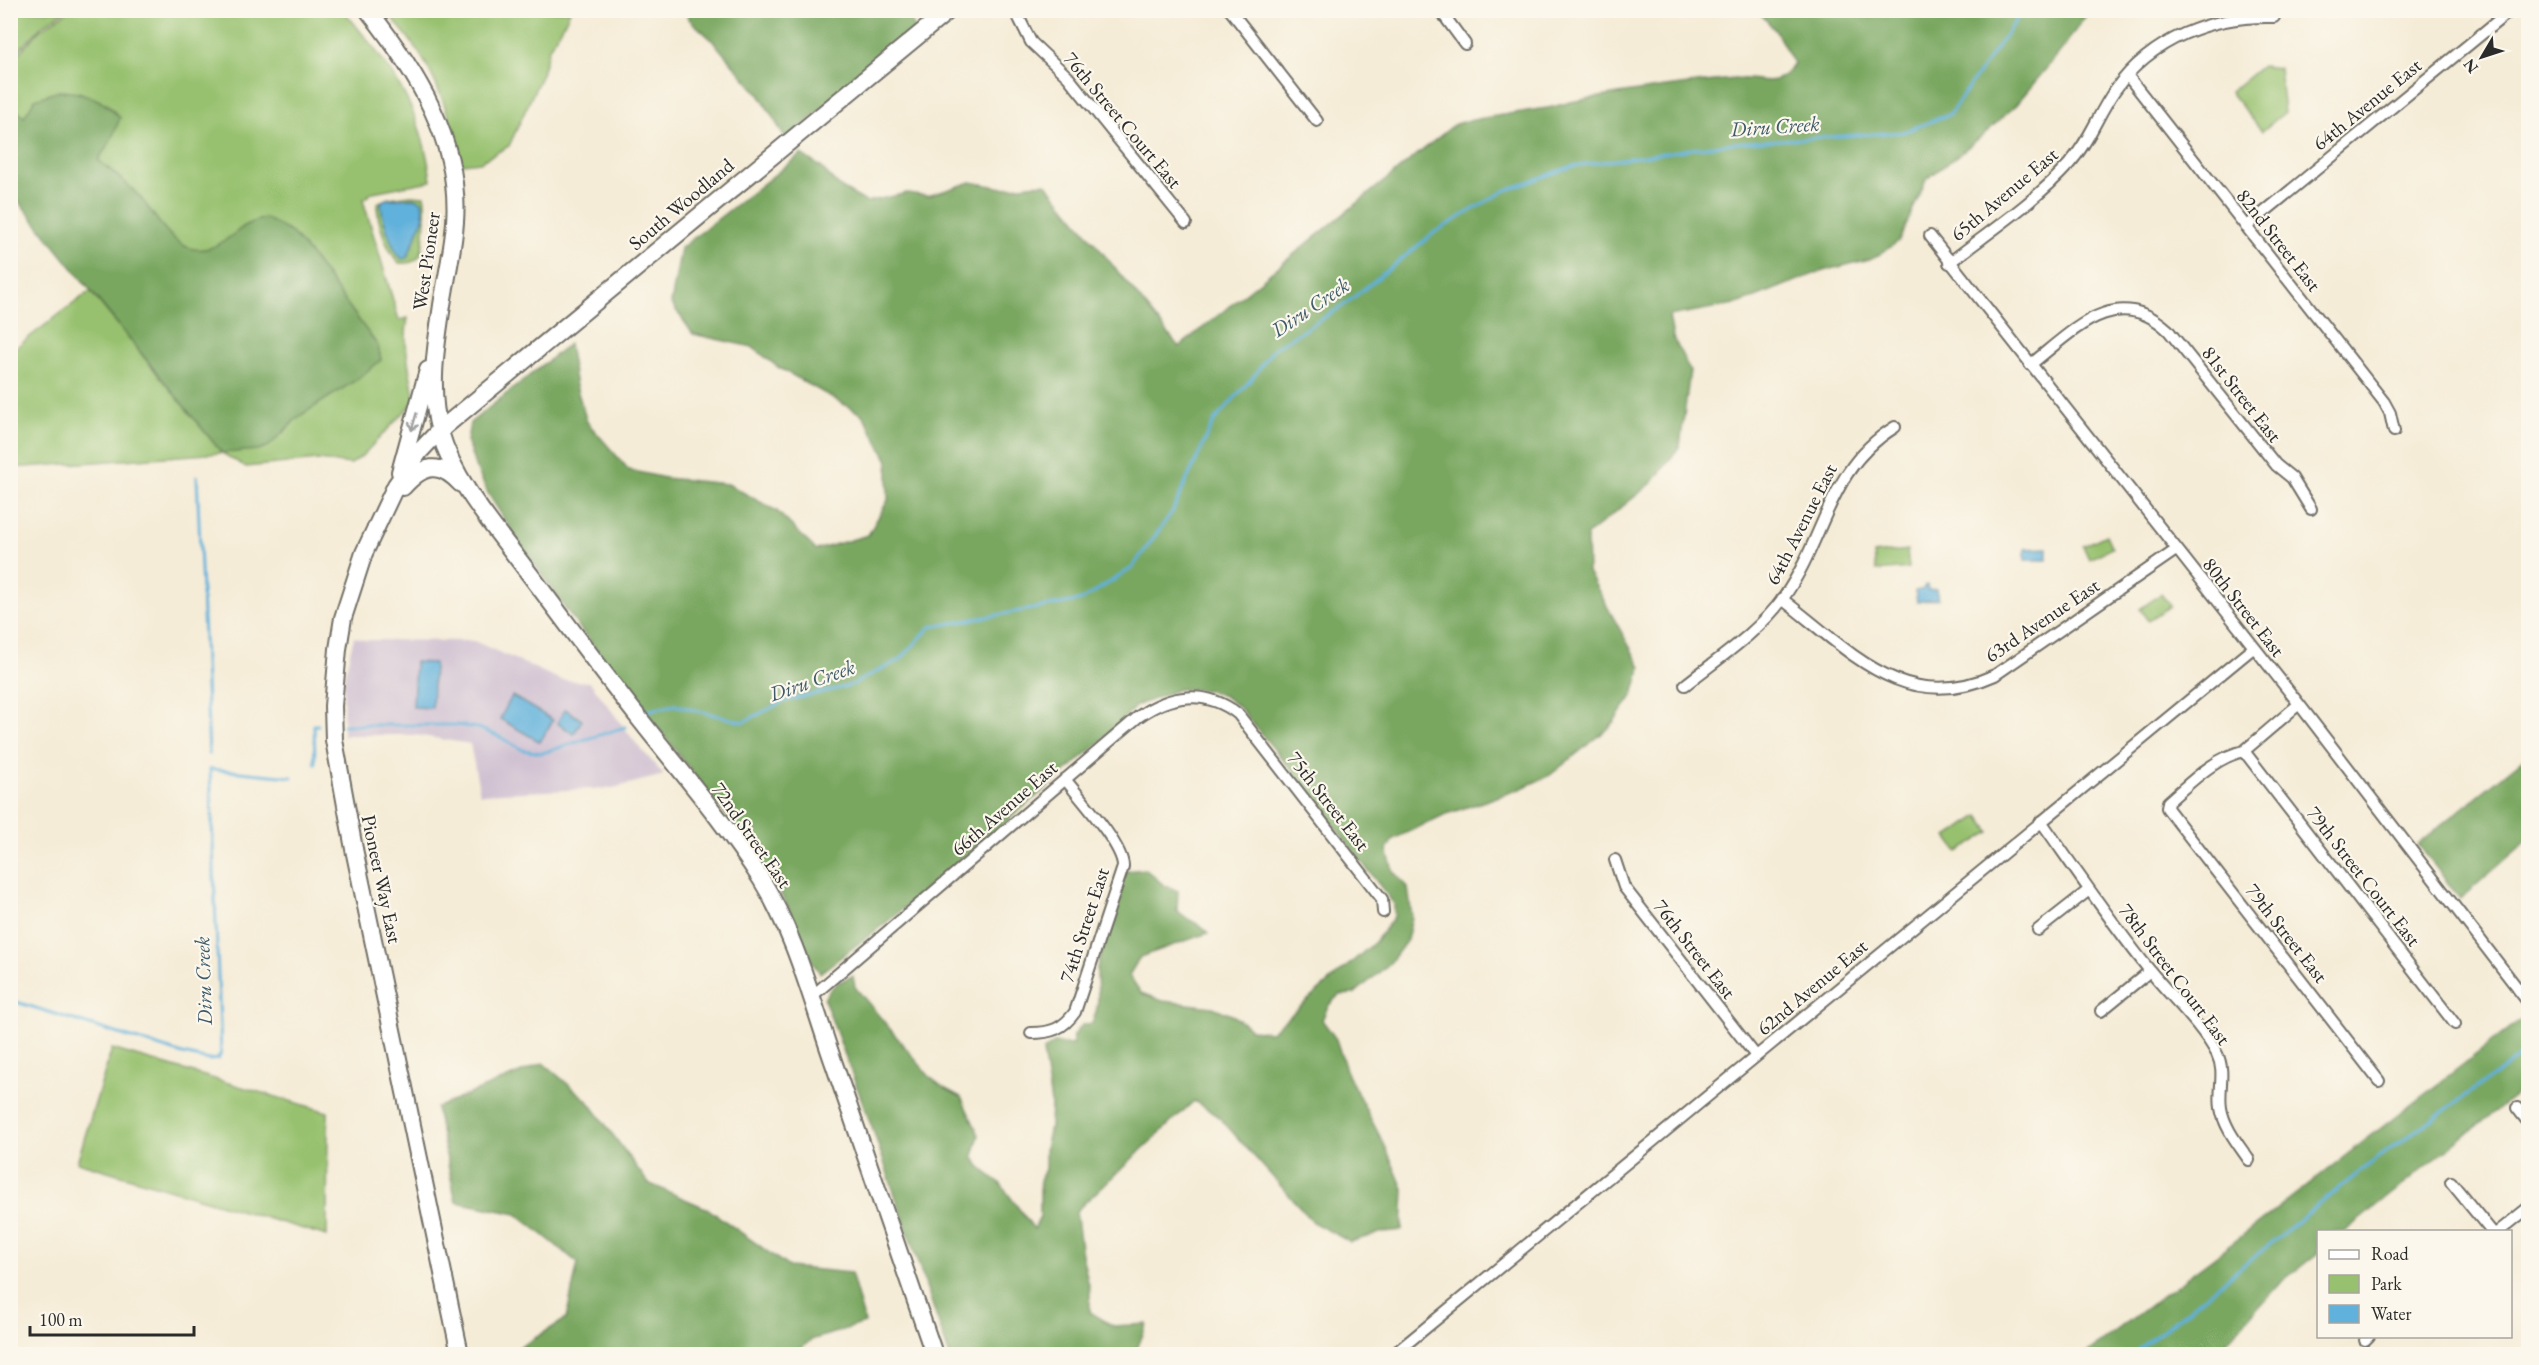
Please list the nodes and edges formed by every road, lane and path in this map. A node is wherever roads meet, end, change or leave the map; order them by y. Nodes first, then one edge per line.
1 (368, 10) edge
2 (949, 10) edge
3 (1016, 10) edge
4 (1230, 10) edge
5 (1440, 10) edge
6 (2511, 10) edge
7 (2274, 17) dead end
8 (1465, 44) dead end
9 (2127, 75) junction
10 (1317, 121) dead end
11 (1186, 223) dead end
12 (2246, 227) junction
13 (1930, 236) dead end
14 (1949, 263) junction
15 (435, 346) junction
16 (2030, 365) junction
17 (1895, 427) dead end
18 (440, 431) junction
19 (2394, 431) dead end
20 (396, 485) junction
21 (476, 501) junction
22 (382, 510) junction
23 (2311, 510) dead end
24 (2176, 550) junction
25 (1782, 599) junction
26 (2253, 648) junction
27 (1685, 685) dead end
28 (2299, 704) junction
29 (1238, 714) joint
30 (2244, 751) junction
31 (1065, 779) junction
32 (2041, 821) junction
33 (1615, 860) dead end
34 (2089, 890) junction
35 (1383, 912) dead end
36 (2038, 930) dead end
37 (2150, 971) junction
38 (811, 997) junction
39 (2529, 1002) edge
40 (2101, 1011) dead end
41 (2455, 1024) dead end
42 (1031, 1033) dead end
43 (1756, 1056) junction
44 (2379, 1081) dead end
45 (2517, 1108) dead end
46 (2529, 1122) edge
47 (2249, 1160) dead end
48 (2451, 1182) dead end
49 (2529, 1208) edge
50 (2490, 1230) edge
51 (2501, 1230) edge
52 (460, 1354) edge
53 (934, 1354) edge
54 (1394, 1354) edge

1 - 15 main road, West Pioneer
2 - 18 main road, South Woodland
3 - 11 street, 76th Street Court East
4 - 10 street
5 - 8 street
6 - 12 street, 64th Avenue East
7 - 9 street, 65th Avenue East
9 - 12 street, 82nd Street East
9 - 14 street, 65th Avenue East
12 - 19 street, 82nd Street East
13 - 14 street, 80th Street East
14 - 16 street, 80th Street East
15 - 18 main road, West Pioneer
15 -> 20 main road
16 - 23 street, 81st Street East
16 - 24 street, 80th Street East
17 - 25 street, 64th Avenue East
18 - 20 main road, Pioneer Way East
18 - 21 main road, 72nd Street East
20 - 22 main road, Pioneer Way East
21 - 22 main road
21 - 38 main road, 72nd Street East
22 - 52 main road, Pioneer Way East
24 - 25 street, 63rd Avenue East
24 - 26 street, 80th Street East
25 - 27 street, 64th Avenue East
26 - 28 street, 80th Street East
26 - 32 street, 62nd Avenue East
28 - 30 street
28 - 39 street, 80th Street East
29 - 31 street, 66th Avenue East
29 - 35 street, 75th Street East
30 - 41 street, 79th Street Court East
30 - 44 street, 79th Street East
31 - 38 street, 66th Avenue East
31 - 42 street, 74th Street East
32 - 34 street, 78th Street Court East
32 - 43 street, 62nd Avenue East
33 - 43 street, 76th Street East
34 - 36 street
34 - 37 street, 78th Street Court East
37 - 40 street
37 - 47 street, 78th Street Court East
38 - 53 main road, 72nd Street East
43 - 54 street, 62nd Avenue East
45 - 46 street
48 - 50 street
49 - 51 street

